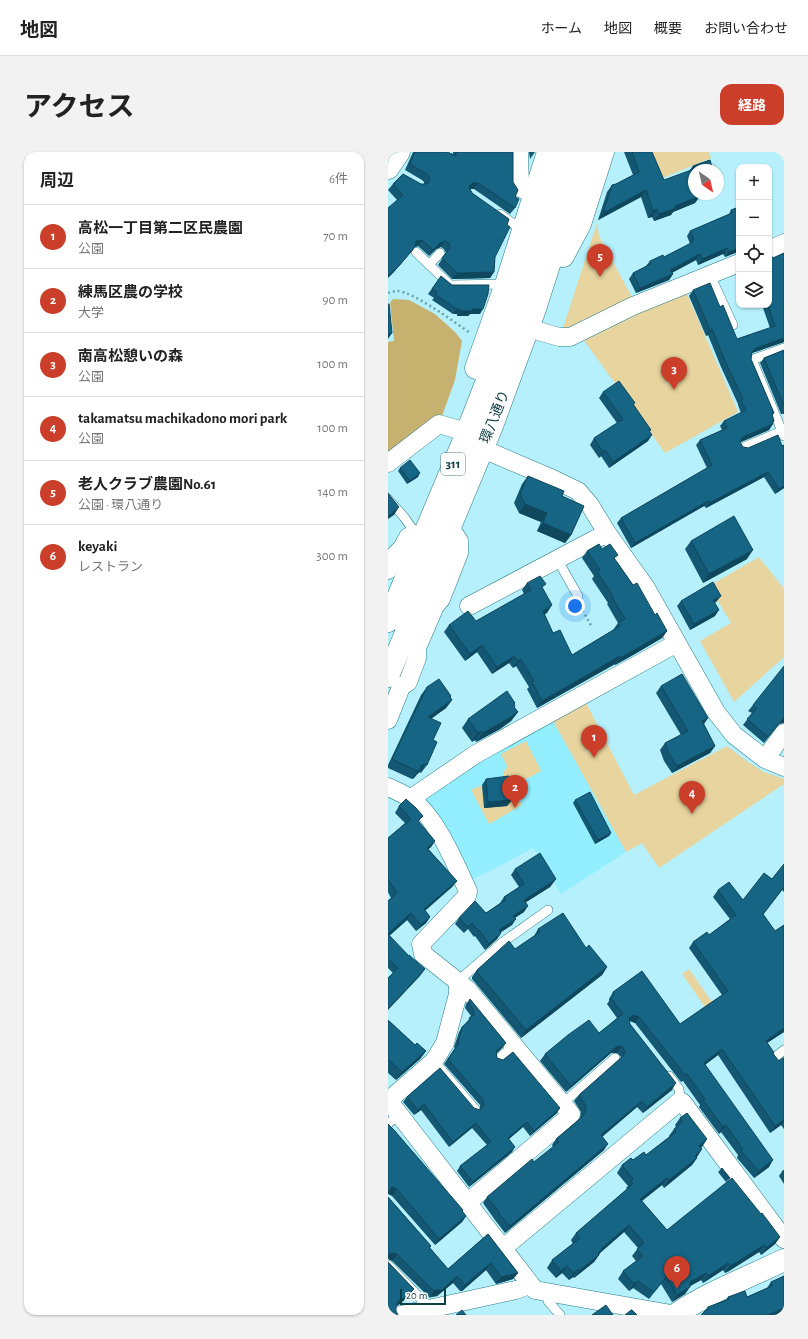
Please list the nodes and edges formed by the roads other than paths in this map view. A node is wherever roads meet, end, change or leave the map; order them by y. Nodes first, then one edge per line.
1 (519, 152) edge
2 (548, 152) edge
3 (565, 152) edge
4 (585, 152) edge
5 (603, 152) edge
6 (534, 194) junction
7 (495, 211) edge
8 (522, 230) junction
9 (784, 243) edge
10 (772, 249) edge
11 (416, 252) edge
12 (440, 254) dead end
13 (429, 264) junction
14 (736, 264) edge
15 (710, 275) junction
16 (506, 284) junction
17 (527, 314) junction
18 (733, 325) edge
19 (784, 348) edge
20 (783, 433) edge
21 (470, 441) junction
22 (742, 448) edge
23 (388, 463) edge
24 (388, 499) edge
25 (450, 527) junction
26 (607, 533) junction
27 (420, 535) junction
28 (557, 559) junction
29 (388, 570) edge
30 (578, 596) road end
31 (469, 606) dead end
32 (388, 621) edge
33 (677, 643) junction
34 (388, 676) edge
35 (388, 720) edge
36 (784, 733) edge
37 (765, 759) junction
38 (784, 767) edge
39 (388, 786) edge
40 (410, 798) junction
41 (548, 910) dead end
42 (458, 981) junction
43 (514, 1045) junction
44 (784, 1050) edge
45 (614, 1058) edge
46 (774, 1058) edge
47 (498, 1060) edge
48 (434, 1061) junction
49 (664, 1071) edge
50 (680, 1101) junction
51 (563, 1103) junction
52 (475, 1109) edge
53 (391, 1110) edge
54 (467, 1203) junction
55 (784, 1239) edge
56 (502, 1248) junction
57 (784, 1260) edge
58 (388, 1265) edge
59 (529, 1284) junction
60 (549, 1293) junction
61 (414, 1313) edge
62 (560, 1315) edge
63 (676, 1315) edge

1 - 6 street
2 - 6 main road, 311
3 - 17 main road, 環八通り / 311
4 - 17 main road, 環八通り / 311
5 - 17 main road
6 - 8 main road, 311
7 - 8 lane
8 - 16 main road, 311
9 - 10 street
11 - 13 lane
12 - 13 lane
13 - 16 lane
14 - 15 street
15 - 17 street
15 - 18 lane
16 - 21 main road, 311
17 - 21 main road, 環八通り / 311
19 - 20 lane
20 - 22 lane
21 - 23 street
21 - 25 main road, 環八通り / 311
21 - 26 street
21 - 27 main road, 環八通り / 311
24 - 27 lane
25 - 34 main road, 環八通り / 311
25 - 35 street
26 - 28 street
26 - 33 street
27 - 29 street
27 - 32 main road, 環八通り / 311
28 - 30 lane
28 - 31 street
33 - 37 street
33 - 40 street
36 - 37 street
37 - 38 street
39 - 40 street
40 - 42 street
41 - 42 lane
42 - 43 street
42 - 48 street
43 - 47 lane
43 - 51 street
44 - 46 lane
45 - 51 lane
48 - 52 lane
48 - 53 street
49 - 50 lane
50 - 55 street
50 - 56 street
51 - 54 street
53 - 54 street
54 - 56 street
56 - 59 street
57 - 63 main road
58 - 61 lane
59 - 60 street
59 - 61 street
60 - 62 lane
60 - 63 street

